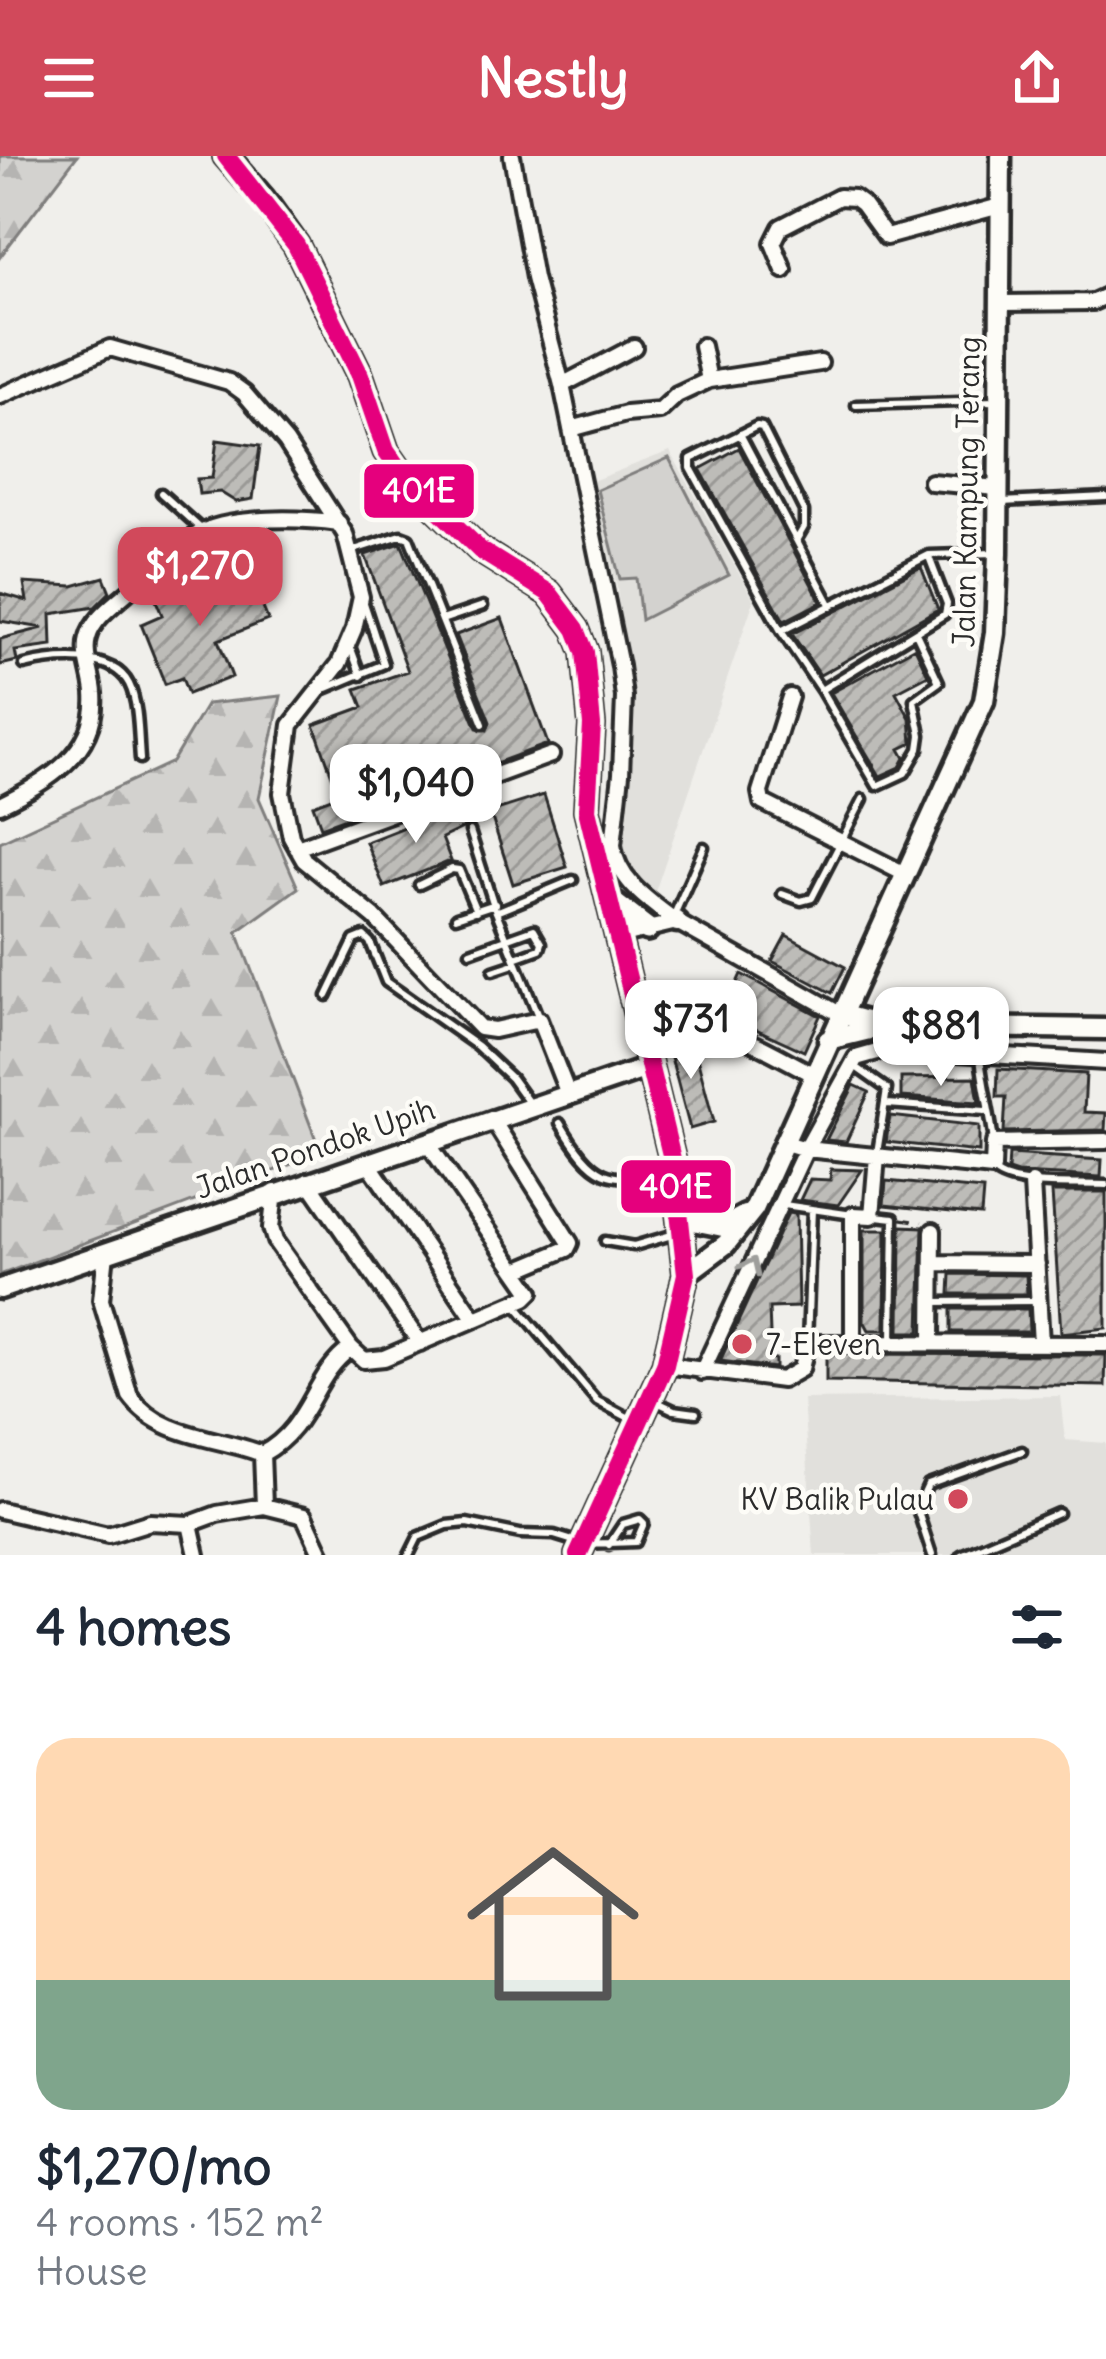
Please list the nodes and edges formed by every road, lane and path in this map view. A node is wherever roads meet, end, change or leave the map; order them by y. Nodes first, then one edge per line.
1 (226, 156) edge
2 (512, 156) edge
3 (1001, 156) edge
4 (1000, 206) junction
5 (784, 270) dead end
6 (1106, 296) edge
7 (1000, 303) junction
8 (701, 346) dead end
9 (634, 347) dead end
10 (820, 363) dead end
11 (710, 380) junction
12 (562, 385) junction
13 (0, 396) edge
14 (998, 401) junction
15 (856, 405) dead end
16 (571, 429) junction
17 (740, 434) junction
18 (931, 482) dead end
19 (160, 493) dead end
20 (997, 495) junction
21 (1106, 497) edge
22 (339, 523) junction
23 (204, 531) junction
24 (797, 539) junction
25 (351, 551) junction
26 (998, 553) junction
27 (929, 555) junction
28 (361, 597) junction
29 (830, 605) junction
30 (483, 606) dead end
31 (442, 620) junction
32 (781, 631) junction
33 (916, 634) junction
34 (349, 644) junction
35 (89, 662) junction
36 (23, 665) dead end
37 (361, 676) junction
38 (821, 690) junction
39 (314, 692) junction
40 (790, 698) dead end
41 (483, 724) dead end
42 (551, 755) dead end
43 (140, 759) dead end
44 (863, 800) dead end
45 (0, 805) edge
46 (470, 831) dead end
47 (842, 845) junction
48 (704, 847) dead end
49 (296, 848) junction
50 (903, 873) junction
51 (573, 880) dead end
52 (419, 884) dead end
53 (782, 894) dead end
54 (608, 899) junction
55 (496, 908) junction
56 (476, 911) junction
57 (456, 917) dead end
58 (663, 924) junction
59 (618, 936) junction
60 (507, 937) junction
61 (470, 952) dead end
62 (516, 961) junction
63 (626, 965) junction
64 (493, 971) dead end
65 (327, 996) dead end
66 (840, 1013) junction
67 (539, 1020) junction
68 (885, 1026) junction
69 (1106, 1029) edge
70 (828, 1040) junction
71 (979, 1053) junction
72 (648, 1056) junction
73 (1106, 1062) edge
74 (850, 1063) junction
75 (813, 1074) junction
76 (568, 1094) junction
77 (887, 1104) junction
78 (531, 1106) junction
79 (985, 1111) junction
80 (492, 1119) junction
81 (560, 1123) dead end
82 (1106, 1141) edge
83 (427, 1142) junction
84 (782, 1142) junction
85 (994, 1143) junction
86 (806, 1148) junction
87 (877, 1156) junction
88 (368, 1161) junction
89 (674, 1167) junction
90 (993, 1168) junction
91 (308, 1181) junction
92 (1032, 1183) junction
93 (1106, 1185) edge
94 (275, 1192) junction
95 (780, 1204) junction
96 (754, 1209) junction
97 (812, 1209) junction
98 (853, 1215) junction
99 (872, 1216) junction
100 (894, 1218) junction
101 (683, 1225) junction
102 (933, 1232) joint
103 (605, 1241) dead end
104 (106, 1253) junction
105 (933, 1262) junction
106 (1036, 1264) junction
107 (517, 1270) junction
108 (686, 1274) junction
109 (0, 1289) edge
110 (1039, 1301) junction
111 (513, 1302) junction
112 (933, 1302) junction
113 (475, 1318) junction
114 (853, 1341) junction
115 (892, 1341) junction
116 (932, 1342) junction
117 (420, 1343) junction
118 (807, 1343) junction
119 (1041, 1344) junction
120 (1106, 1344) edge
121 (351, 1348) junction
122 (664, 1365) junction
123 (702, 1372) junction
124 (649, 1398) junction
125 (697, 1413) dead end
126 (638, 1422) junction
127 (1022, 1451) dead end
128 (262, 1454) junction
129 (264, 1506) junction
130 (0, 1510) edge
131 (1058, 1514) dead end
132 (190, 1524) junction
133 (609, 1545) junction
134 (580, 1549) edge
135 (197, 1555) edge
136 (322, 1555) edge
137 (409, 1555) edge
138 (932, 1555) edge
139 (961, 1555) edge

1 - 54 main road
2 - 12 street
3 - 4 main road, Jalan Kampung Terang
4 - 5 street
4 - 7 main road, Jalan Kampung Terang
6 - 7 street
7 - 14 main road, Jalan Kampung Terang
8 - 11 street
9 - 12 street
10 - 11 street
11 - 16 street
12 - 16 street
13 - 22 street
14 - 15 lane
14 - 20 main road, Jalan Kampung Terang
16 - 58 street
17 - 24 lane
17 - 24 lane
17 - 32 lane
18 - 20 street
19 - 23 lane
20 - 21 lane
20 - 26 main road, Jalan Kampung Terang
22 - 23 street
22 - 25 street
23 - 35 street
24 - 29 lane
25 - 28 street
25 - 31 lane
26 - 27 lane
26 - 50 main road, Jalan Kampung Terang
27 - 29 lane
27 - 33 lane
28 - 34 street
28 - 37 lane
29 - 32 lane
30 - 31 lane
31 - 41 lane
32 - 38 lane
33 - 38 lane
33 - 38 lane
34 - 37 lane
34 - 39 street
35 - 36 lane
35 - 43 lane
35 - 45 street
37 - 39 lane
39 - 49 street
40 - 47 street
42 - 49 street
44 - 47 lane
46 - 55 lane
47 - 50 street
47 - 53 lane
48 - 58 lane
49 - 67 street
50 - 66 main road, Jalan Kampung Terang
51 - 55 lane
52 - 56 lane
54 - 58 main road
54 - 59 main road
55 - 56 lane
55 - 60 lane
56 - 57 lane
58 - 59 street
58 - 63 main road
58 - 66 street
59 - 63 main road
60 - 61 lane
60 - 62 lane
60 - 62 lane
62 - 64 lane
62 - 67 lane
63 - 72 main road
65 - 78 lane
66 - 68 main road
66 - 70 main road, Jalan Kampung Terang
67 - 76 street
68 - 69 main road
68 - 70 main road
70 - 75 main road, Jalan Kampung Terang
71 - 73 street
71 - 74 street
71 - 79 lane
72 - 75 street
72 - 76 main road, Jalan Pondok Upih
72 - 89 main road
74 - 77 lane
74 - 86 street
75 - 84 main road, Jalan Kampung Terang
76 - 78 main road, Jalan Pondok Upih
77 - 79 lane
77 - 87 lane
78 - 80 main road, Jalan Pondok Upih
79 - 85 lane
80 - 83 main road, Jalan Pondok Upih
80 - 107 street
81 - 89 lane
82 - 85 street
83 - 88 main road, Jalan Pondok Upih
83 - 107 street
84 - 86 street
84 - 96 main road, Jalan Kampung Terang
85 - 90 street
86 - 87 street
86 - 95 street
87 - 90 street
87 - 99 street
88 - 91 main road, Jalan Pondok Upih
88 - 113 street
89 - 101 main road
90 - 92 lane
91 - 94 main road, Jalan Pondok Upih
91 - 117 street
92 - 93 lane
92 - 106 street
94 - 104 main road, Jalan Pondok Upih
94 - 121 street
95 - 97 lane
123 -> 95 street
96 - 101 main road
96 - 108 main road, Jalan Kampung Terang
97 - 98 lane
97 - 118 lane
98 - 99 street
98 - 114 street
99 - 100 lane
100 - 102 path
100 - 115 lane
101 - 103 lane
101 - 108 main road
102 - 105 street
104 - 109 main road, Jalan Pondok Upih
104 - 128 street
105 - 106 street
105 - 112 street
106 - 110 street
107 - 111 street
108 - 122 main road
110 - 112 lane
110 - 119 street
111 - 113 street
111 - 126 lane
112 - 116 street
113 - 117 street
114 - 115 street
114 - 118 street
115 - 116 street
116 - 119 street
117 - 121 street
118 - 123 street
119 - 120 street
121 - 128 street
122 - 123 street
122 - 124 main road
124 - 125 lane
124 - 126 main road
126 - 134 main road
127 - 138 lane
128 - 129 street
129 - 132 street
129 - 136 street
130 - 132 street
131 - 139 lane
132 - 135 street
133 - 133 lane
133 - 134 lane
134 - 137 lane

